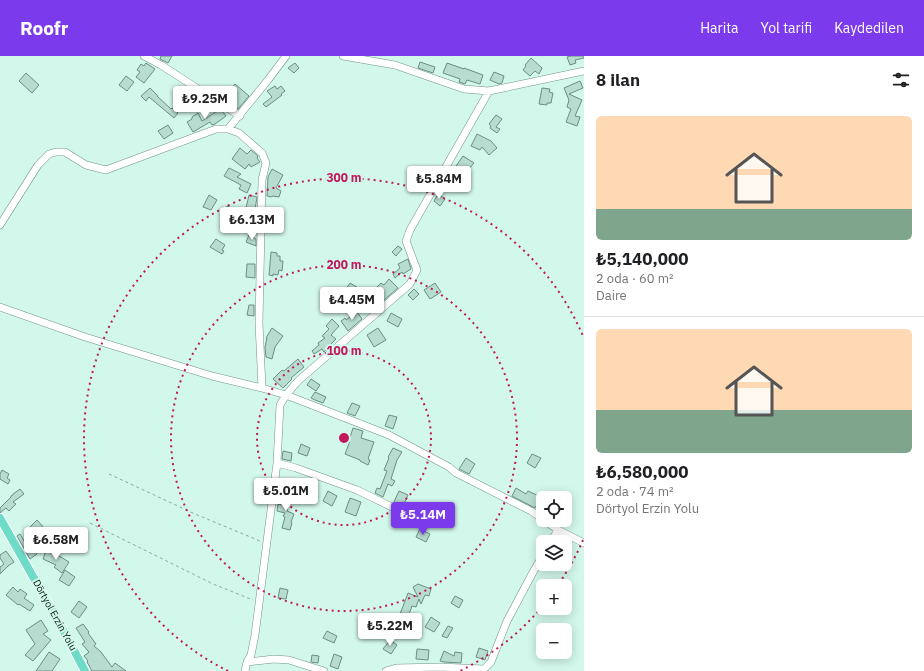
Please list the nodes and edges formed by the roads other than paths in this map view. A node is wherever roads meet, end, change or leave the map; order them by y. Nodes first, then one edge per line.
1 (144, 56) edge
2 (286, 56) edge
3 (343, 56) edge
4 (584, 71) edge
5 (489, 91) junction
6 (240, 116) junction
7 (228, 129) junction
8 (0, 225) edge
9 (0, 307) edge
10 (262, 388) junction
11 (286, 395) junction
12 (277, 462) junction
13 (398, 510) dead end
14 (536, 514) edge
15 (0, 518) edge
16 (554, 527) edge
17 (558, 530) junction
18 (555, 535) edge
19 (584, 543) edge
20 (536, 567) edge
21 (247, 662) junction
22 (85, 671) edge
23 (245, 671) edge
24 (324, 671) edge
25 (386, 671) edge

1 - 6 street
2 - 6 street
3 - 5 street
4 - 5 street
5 - 11 street
6 - 7 street
7 - 8 street
7 - 10 street
9 - 10 street
10 - 11 street
11 - 12 street
11 - 14 street
12 - 13 street
12 - 21 street
15 - 22 main road, Dörtyol Erzin Yolu
16 - 17 street
17 - 18 street
17 - 19 street
20 - 25 street
21 - 23 street
21 - 24 street

